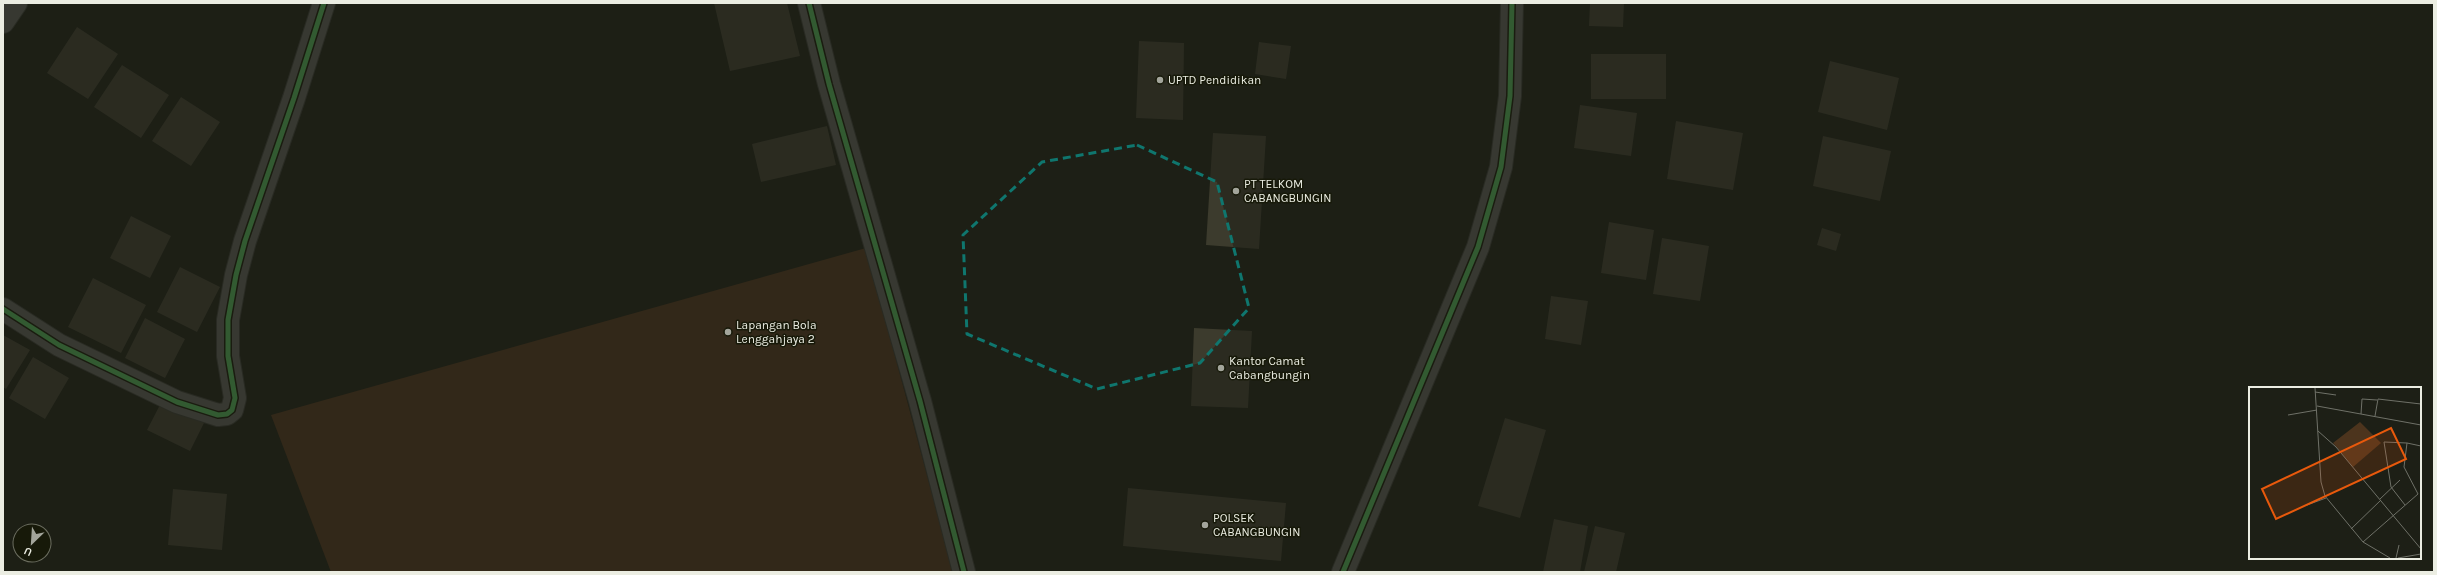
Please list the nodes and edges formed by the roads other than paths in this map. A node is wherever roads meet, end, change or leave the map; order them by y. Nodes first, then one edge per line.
1 (16, 3) edge
2 (324, 3) edge
3 (809, 3) edge
4 (1512, 3) edge
5 (3, 22) edge
6 (3, 309) edge
7 (964, 572) edge
8 (1343, 572) edge

1 - 5 street
2 - 6 street
3 - 7 street
4 - 8 street

